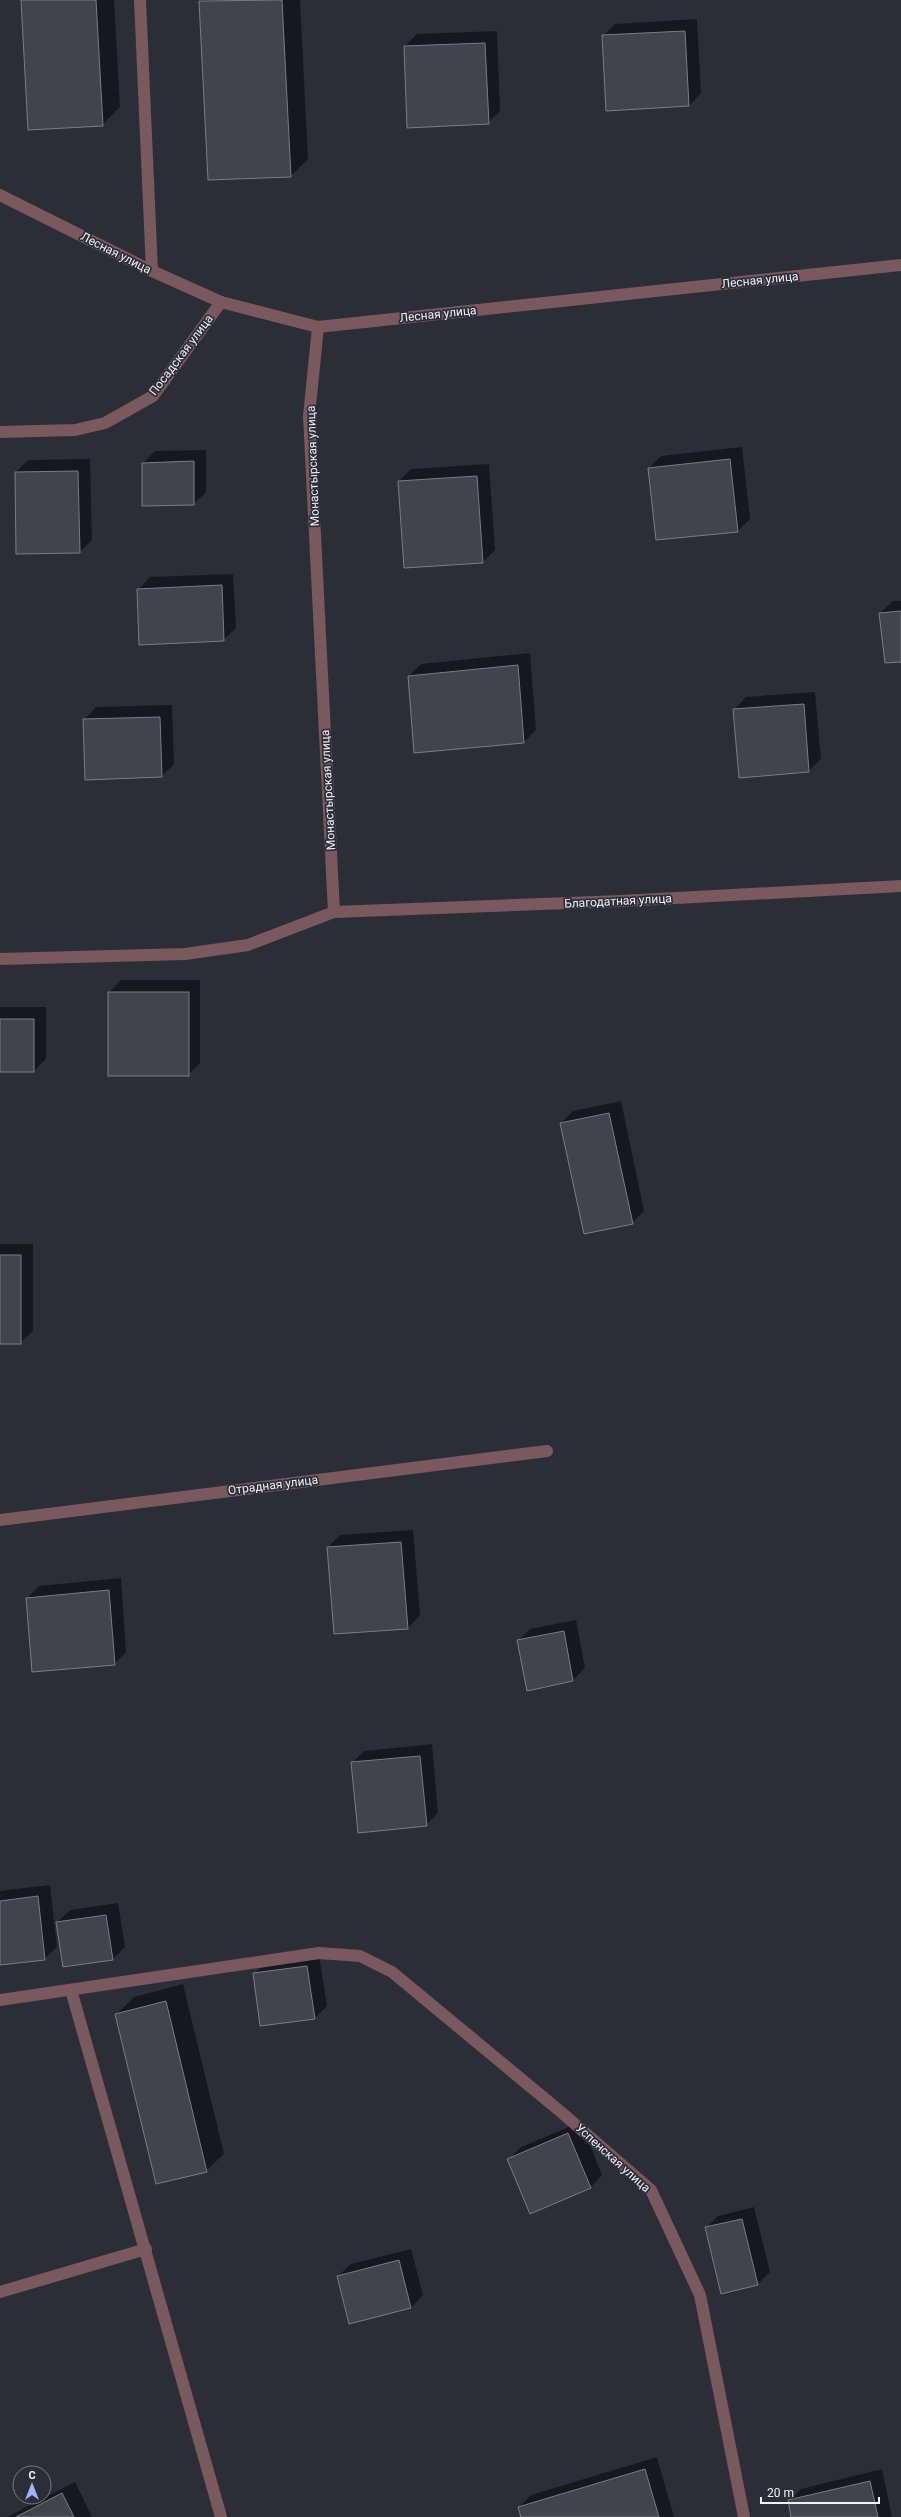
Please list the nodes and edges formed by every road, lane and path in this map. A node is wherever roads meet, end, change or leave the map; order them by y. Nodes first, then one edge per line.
1 (140, 0) edge
2 (0, 195) edge
3 (901, 265) edge
4 (152, 271) junction
5 (221, 302) junction
6 (318, 327) junction
7 (0, 432) edge
8 (901, 886) edge
9 (334, 912) junction
10 (0, 959) edge
11 (547, 1451) dead end
12 (0, 1520) edge
13 (71, 1990) junction
14 (0, 2000) edge
15 (146, 2249) junction
16 (0, 2292) edge
17 (221, 2517) edge
18 (744, 2517) edge

1 - 4 street
2 - 4 street, Лесная улица
3 - 6 street, Лесная улица
4 - 5 street, Лесная улица
5 - 6 street, Лесная улица
5 - 7 street, Посадская улица
6 - 9 street, Монастырская улица
8 - 9 street, Благодатная улица
9 - 10 street
11 - 12 street, Отрадная улица
13 - 14 street, Успенская улица
13 - 15 street
13 - 18 street, Успенская улица
15 - 16 street
15 - 17 street

